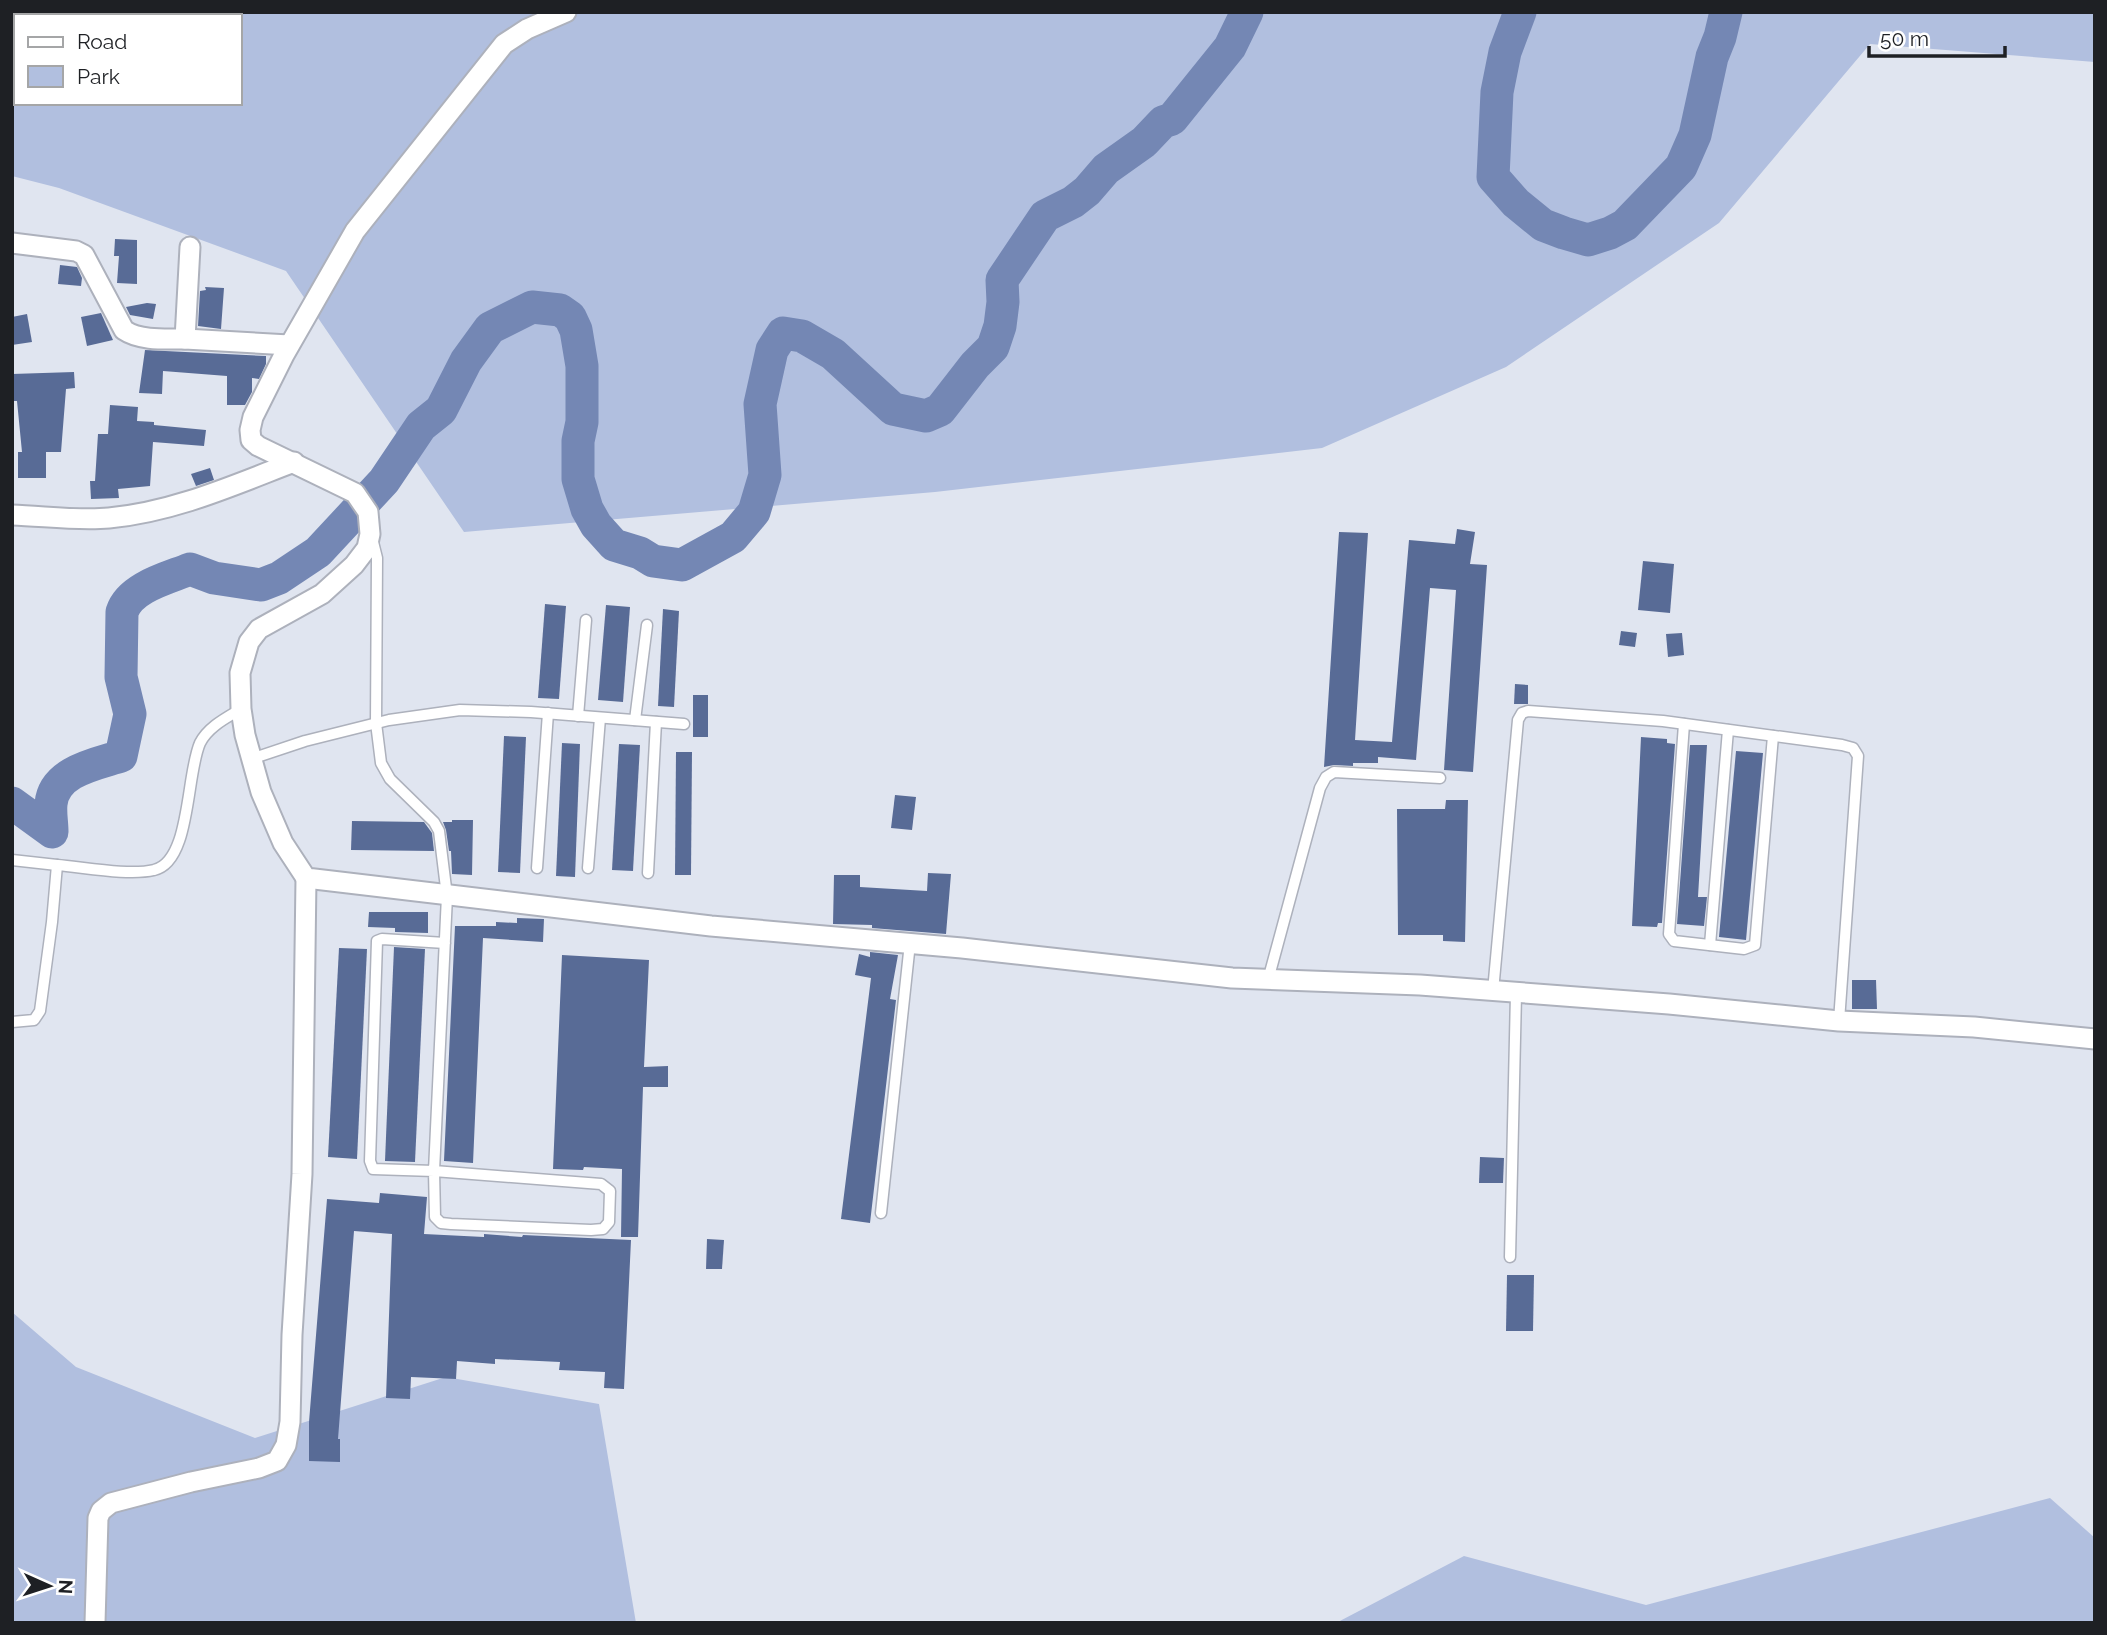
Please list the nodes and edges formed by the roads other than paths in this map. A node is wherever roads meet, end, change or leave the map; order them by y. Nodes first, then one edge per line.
1 (566, 12) edge
2 (12, 243) edge
3 (190, 247) dead end
4 (185, 339) junction
5 (289, 345) junction
6 (294, 462) junction
7 (12, 515) edge
8 (370, 534) junction
9 (586, 620) dead end
10 (647, 625) dead end
11 (241, 709) junction
12 (548, 713) junction
13 (578, 716) junction
14 (600, 718) junction
15 (635, 720) junction
16 (656, 722) junction
17 (376, 723) junction
18 (684, 724) dead end
19 (1684, 724) junction
20 (1727, 730) junction
21 (1773, 736) junction
22 (251, 759) junction
23 (1440, 778) dead end
24 (12, 860) edge
25 (57, 865) junction
26 (537, 868) dead end
27 (589, 868) dead end
28 (648, 873) dead end
29 (306, 878) junction
30 (447, 896) junction
31 (445, 943) junction
32 (910, 943) junction
33 (1710, 944) junction
34 (1268, 980) junction
35 (1493, 991) junction
36 (1517, 994) junction
37 (1839, 1021) junction
38 (12, 1022) edge
39 (2095, 1039) edge
40 (434, 1171) junction
41 (881, 1213) dead end
42 (1510, 1257) dead end
43 (95, 1623) edge

1 - 5 street
2 - 4 street
3 - 4 street
4 - 5 street
5 - 6 street
6 - 7 street
6 - 8 street
8 - 11 street
8 - 17 lane
9 - 13 lane
10 - 15 lane
11 - 22 street
11 - 25 lane
12 - 13 lane
12 - 17 lane
12 - 26 lane
13 - 14 lane
14 - 15 lane
14 - 27 lane
15 - 16 lane
16 - 18 lane
16 - 28 lane
17 - 22 lane
17 - 30 lane
19 - 20 lane
19 - 33 lane
19 - 35 lane
20 - 21 lane
20 - 33 lane
21 - 33 lane
21 - 37 lane
22 - 29 street
23 - 34 lane
24 - 25 lane
25 - 38 lane
29 - 30 street
29 - 43 street
30 - 31 lane
30 - 32 street
31 - 40 lane
31 - 40 lane
32 - 34 street
32 - 41 lane
34 - 35 street
35 - 36 street
36 - 37 street
36 - 42 lane
37 - 39 street
40 - 40 lane

